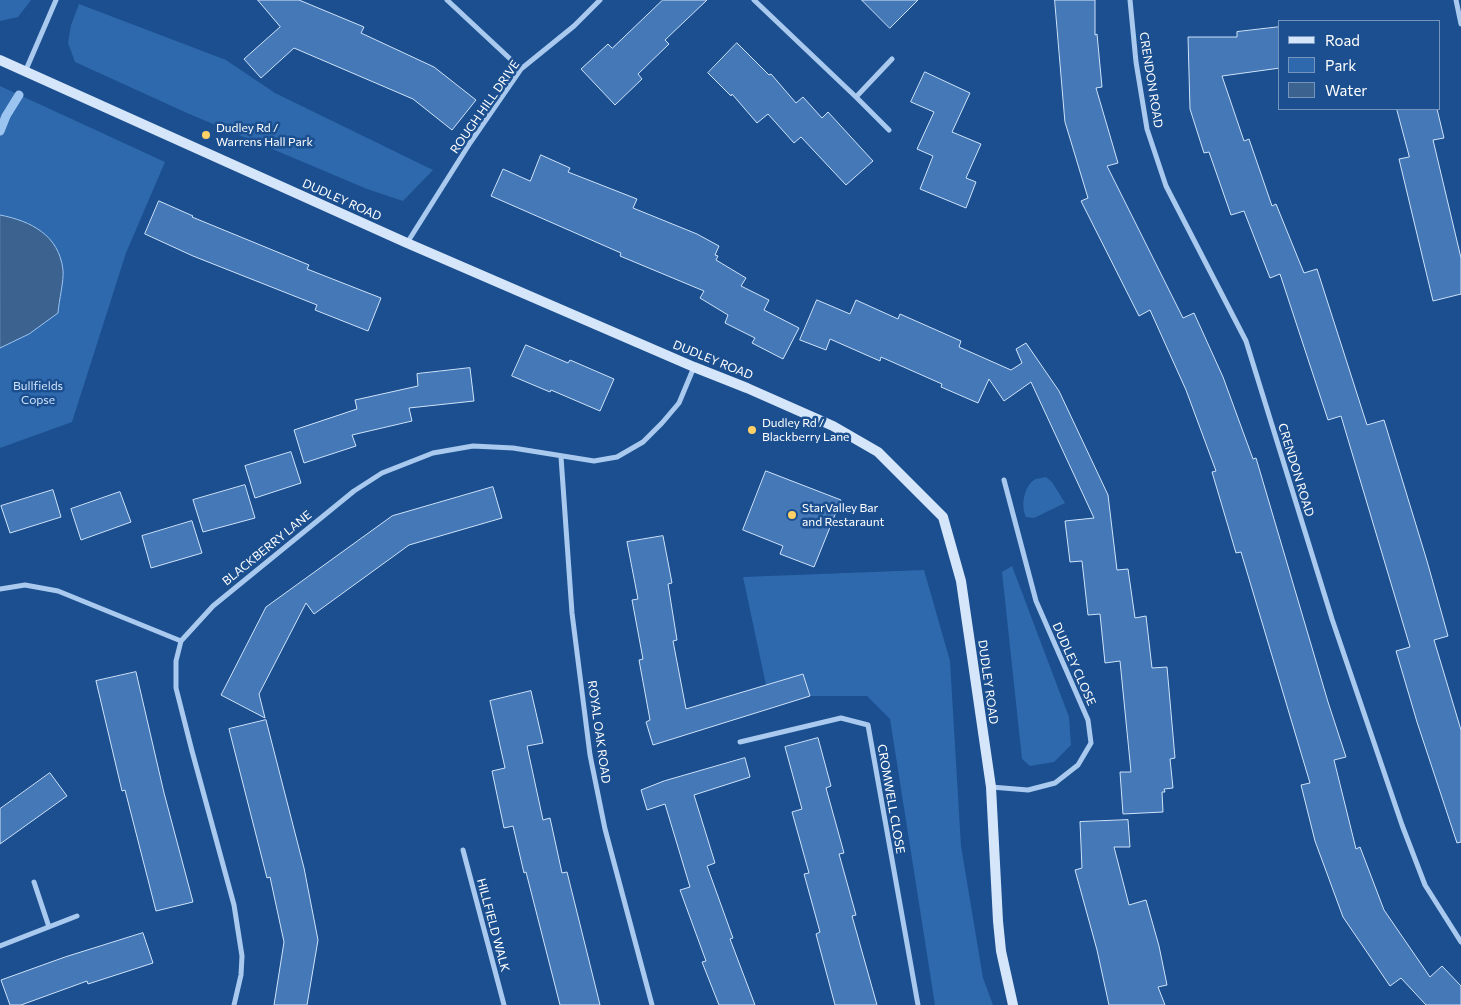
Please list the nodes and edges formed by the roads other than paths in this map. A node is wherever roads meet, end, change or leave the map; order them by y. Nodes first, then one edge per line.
1 (56, 0) edge
2 (447, 0) edge
3 (600, 0) edge
4 (754, 0) edge
5 (1130, 0) edge
6 (1456, 0) edge
7 (1461, 24) edge
8 (892, 59) dead end
9 (0, 60) edge
10 (521, 69) junction
11 (25, 72) junction
12 (856, 97) junction
13 (889, 130) dead end
14 (407, 243) junction
15 (694, 367) junction
16 (560, 456) junction
17 (1004, 480) dead end
18 (0, 589) edge
19 (181, 641) junction
20 (740, 742) dead end
21 (991, 787) junction
22 (463, 850) dead end
23 (34, 882) dead end
24 (77, 916) dead end
25 (49, 927) junction
26 (1461, 942) edge
27 (0, 946) edge
28 (234, 1005) edge
29 (504, 1005) edge
30 (652, 1005) edge
31 (918, 1005) edge
32 (1013, 1005) edge

1 - 11 street
2 - 10 street
3 - 10 street, ROUGH HILL DRIVE
4 - 12 street
5 - 26 street, CRENDON ROAD
6 - 7 street
8 - 12 street
9 - 11 main road, DUDLEY ROAD
10 - 14 street, ROUGH HILL DRIVE
11 - 14 main road, DUDLEY ROAD
12 - 13 street
14 - 15 main road, DUDLEY ROAD
15 - 16 street, BLACKBERRY LANE
15 - 21 main road, DUDLEY ROAD
16 - 19 street, BLACKBERRY LANE
16 - 30 street, ROYAL OAK ROAD
17 - 21 street, DUDLEY CLOSE
18 - 19 street
19 - 28 street
20 - 31 street, CROMWELL CLOSE
21 - 32 main road, DUDLEY ROAD
22 - 29 street, HILLFIELD WALK
23 - 25 street
24 - 25 street
25 - 27 street

